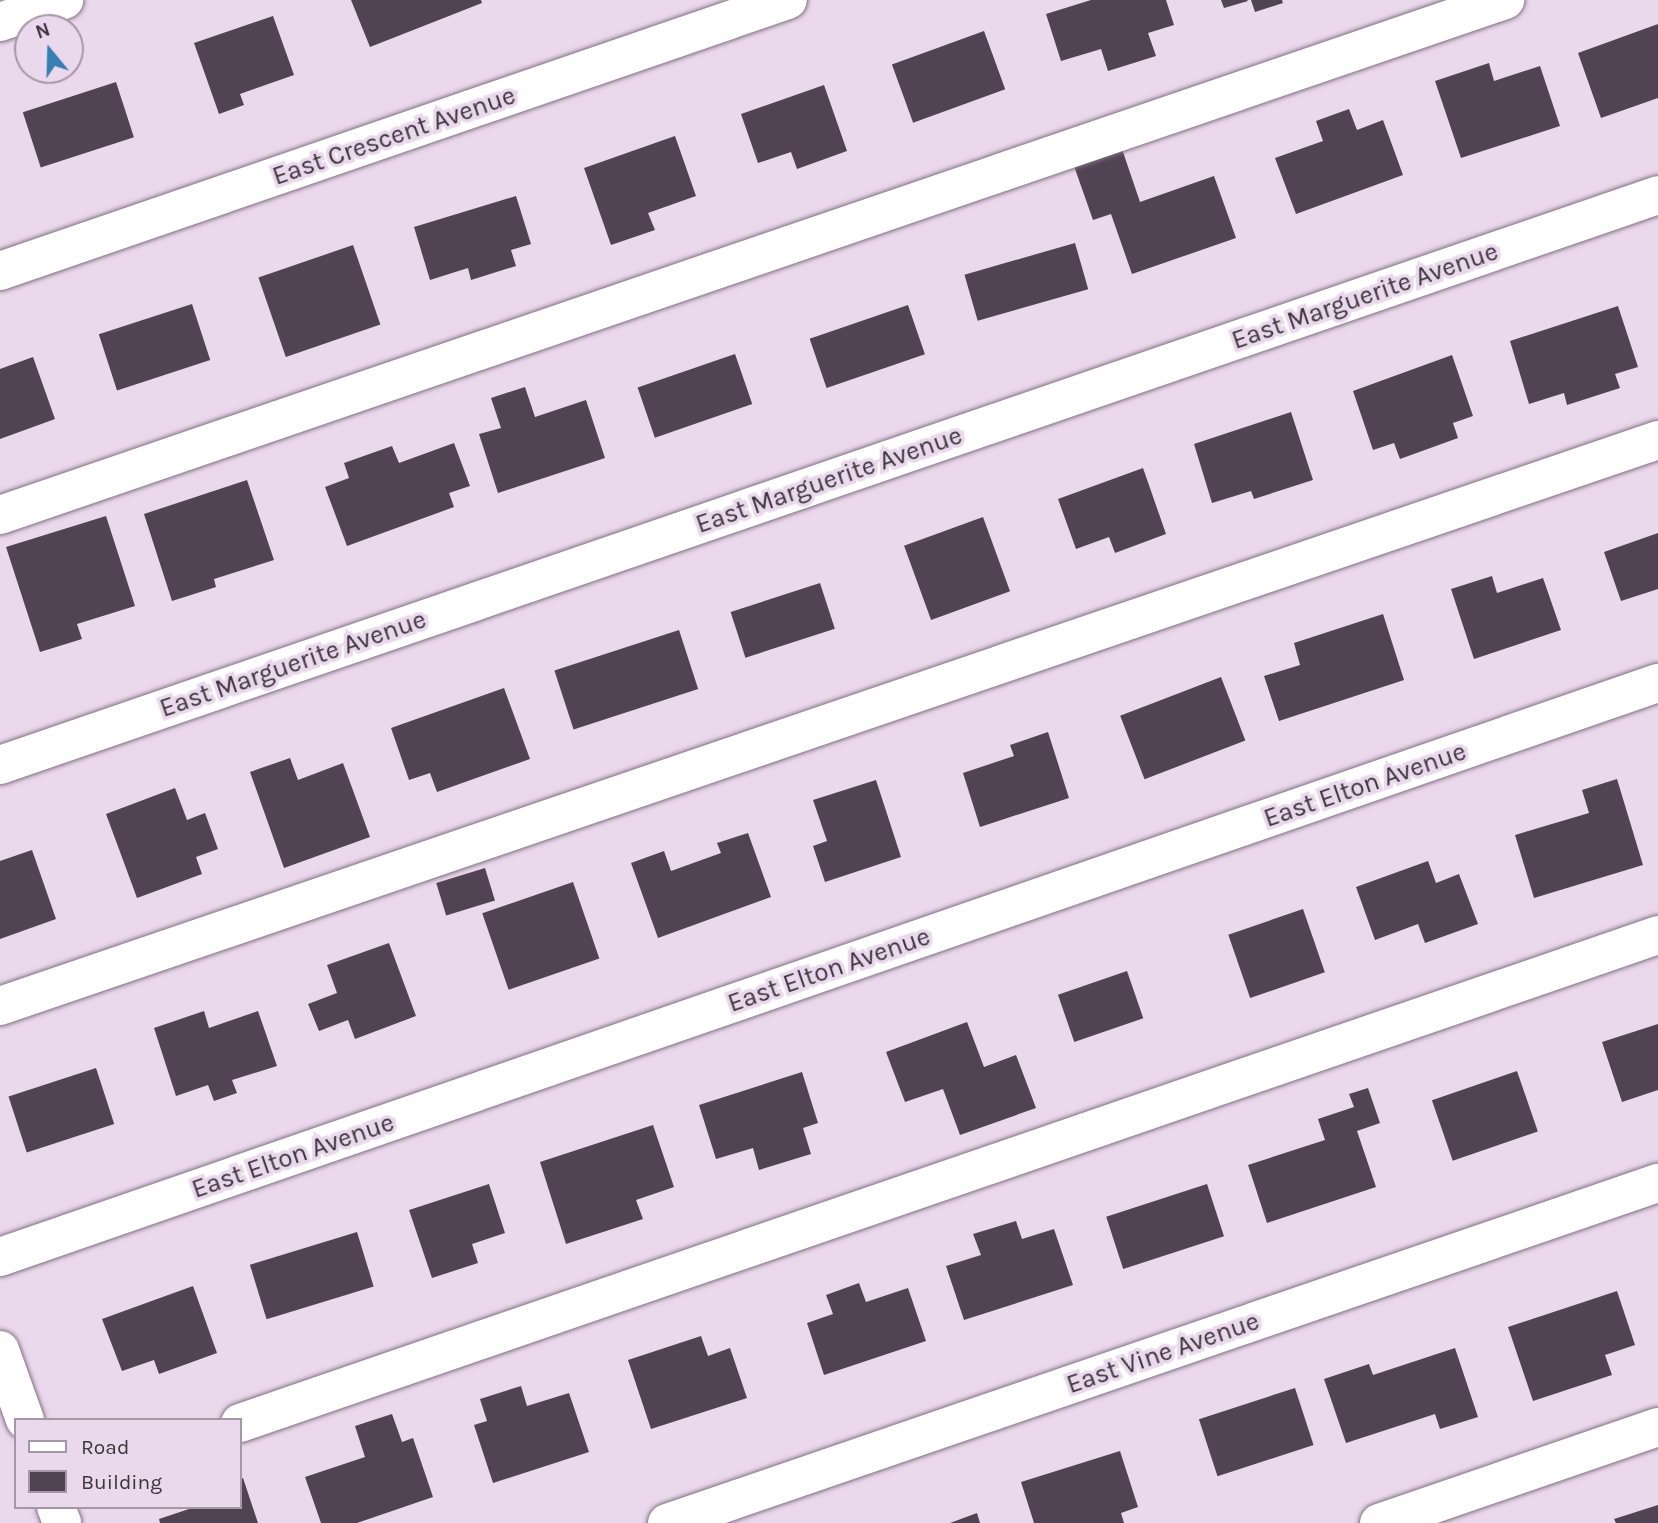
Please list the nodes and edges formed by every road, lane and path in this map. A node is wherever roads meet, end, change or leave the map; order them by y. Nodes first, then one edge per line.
1 (64, 0) edge
2 (788, 0) edge
3 (1505, 0) edge
4 (0, 22) edge
5 (1658, 195) edge
6 (0, 271) edge
7 (1658, 440) edge
8 (0, 515) edge
9 (1658, 683) edge
10 (0, 765) edge
11 (1658, 935) edge
12 (0, 1006) edge
13 (1658, 1183) edge
14 (0, 1257) edge
15 (0, 1350) edge
16 (24, 1418) edge
17 (242, 1422) edge
18 (1658, 1427) edge
19 (667, 1523) edge
20 (1379, 1523) edge

1 - 4 street
2 - 6 street, East Crescent Avenue
3 - 8 street
5 - 10 street, East Marguerite Avenue
7 - 12 street
9 - 14 street, East Elton Avenue
11 - 17 street
13 - 19 street, East Vine Avenue
15 - 16 street
18 - 20 street

